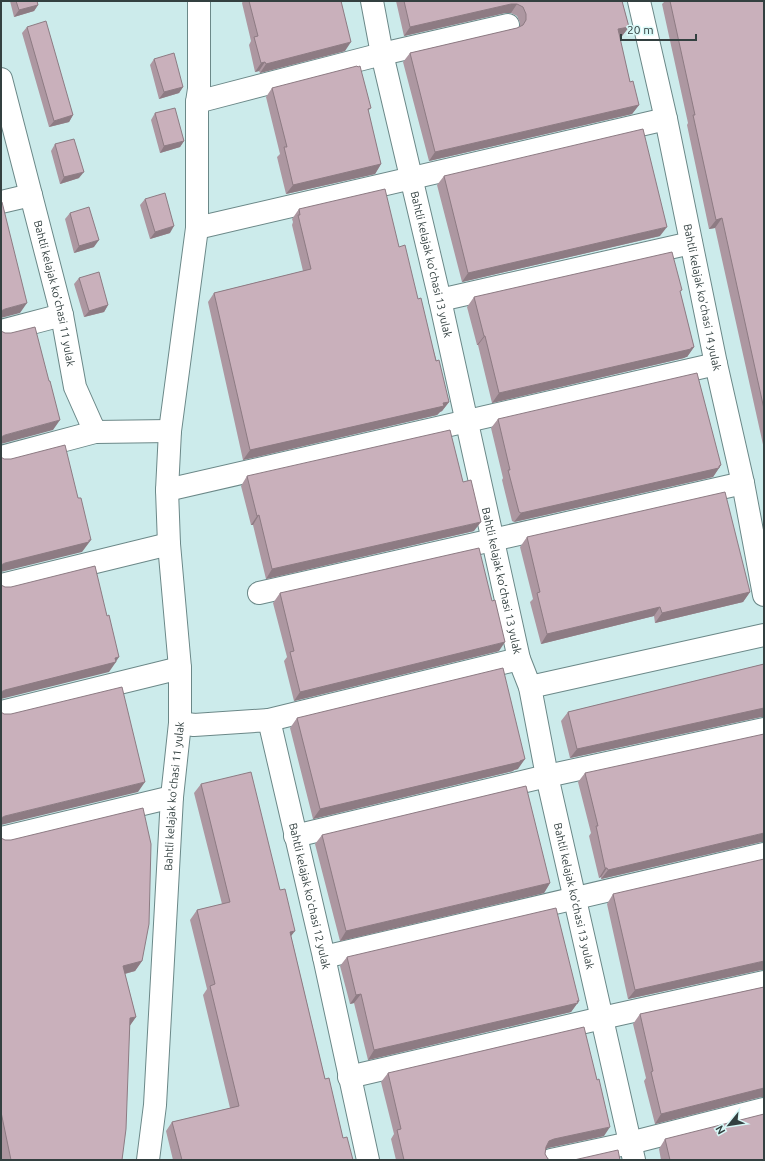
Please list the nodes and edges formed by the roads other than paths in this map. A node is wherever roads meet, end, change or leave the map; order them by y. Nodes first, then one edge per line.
1 (199, 1) edge
2 (372, 1) edge
3 (639, 1) edge
4 (508, 25) dead end
5 (382, 54) junction
6 (1, 79) edge
7 (197, 102) junction
8 (666, 119) junction
9 (412, 179) junction
10 (31, 195) junction
11 (1, 202) edge
12 (197, 228) junction
13 (691, 243) junction
14 (440, 300) junction
15 (62, 315) junction
16 (1, 330) edge
17 (716, 364) junction
18 (467, 422) junction
19 (170, 431) junction
20 (95, 432) junction
21 (1, 457) edge
22 (743, 483) junction
23 (167, 490) junction
24 (494, 539) junction
25 (169, 544) junction
26 (1, 585) edge
27 (260, 593) dead end
28 (764, 595) edge
29 (764, 635) edge
30 (519, 659) junction
31 (180, 668) junction
32 (530, 687) junction
33 (1, 712) edge
34 (269, 720) junction
35 (180, 723) junction
36 (764, 729) edge
37 (547, 776) junction
38 (172, 797) junction
39 (295, 836) junction
40 (1, 838) edge
41 (764, 854) edge
42 (575, 898) junction
43 (324, 957) junction
44 (764, 982) edge
45 (602, 1018) junction
46 (349, 1077) junction
47 (764, 1109) edge
48 (632, 1151) edge
49 (148, 1160) edge
50 (368, 1160) edge
51 (551, 1160) edge

1 - 7 street, Bahtli kelajak ko'chasi 11 yulak
2 - 5 street, Bahtli kelajak ko'chasi 13 yulak
3 - 8 street, Bahtli kelajak ko'chasi 14 yulak
4 - 5 street
5 - 7 street
5 - 9 street, Bahtli kelajak ko'chasi 13 yulak
6 - 10 street, Bahtli kelajak ko'chasi 11 yulak
7 - 12 street, Bahtli kelajak ko'chasi 11 yulak
8 - 9 street
8 - 13 street, Bahtli kelajak ko'chasi 14 yulak
9 - 12 street
9 - 14 street, Bahtli kelajak ko'chasi 13 yulak
10 - 11 street
10 - 15 street, Bahtli kelajak ko'chasi 11 yulak
12 - 19 street, Bahtli kelajak ko'chasi 11 yulak
13 - 14 street
13 - 17 street, Bahtli kelajak ko'chasi 14 yulak
14 - 18 street, Bahtli kelajak ko'chasi 13 yulak
15 - 16 street
15 - 20 street, Bahtli kelajak ko'chasi 11 yulak
17 - 18 street
17 - 22 street, Bahtli kelajak ko'chasi 14 yulak
18 - 23 street
18 - 24 street, Bahtli kelajak ko'chasi 13 yulak
19 - 20 street
19 - 23 street, Bahtli kelajak ko'chasi 11 yulak
20 - 21 street
22 - 24 street
22 - 28 street, Bahtli kelajak ko'chasi 14 yulak
23 - 25 street, Bahtli kelajak ko'chasi 11 yulak
24 - 27 street
24 - 30 street, Bahtli kelajak ko'chasi 13 yulak
25 - 26 street
25 - 31 street, Bahtli kelajak ko'chasi 11 yulak
29 - 32 street
30 - 32 street, Bahtli kelajak ko'chasi 13 yulak
30 - 34 street
31 - 33 street
31 - 35 street, Bahtli kelajak ko'chasi 11 yulak
32 - 37 street, Bahtli kelajak ko'chasi 13 yulak
34 - 35 street
34 - 39 street, Bahtli kelajak ko'chasi 12 yulak
35 - 38 street, Bahtli kelajak ko'chasi 11 yulak
36 - 37 street
37 - 39 street
37 - 42 street, Bahtli kelajak ko'chasi 13 yulak
38 - 40 street
38 - 49 street, Bahtli kelajak ko'chasi 11 yulak
39 - 43 street, Bahtli kelajak ko'chasi 12 yulak
41 - 42 street
42 - 43 street
42 - 45 street, Bahtli kelajak ko'chasi 13 yulak
43 - 46 street, Bahtli kelajak ko'chasi 12 yulak
44 - 45 street
45 - 46 street
45 - 48 street, Bahtli kelajak ko'chasi 13 yulak
46 - 50 street, Bahtli kelajak ko'chasi 12 yulak
47 - 48 street
48 - 51 street

